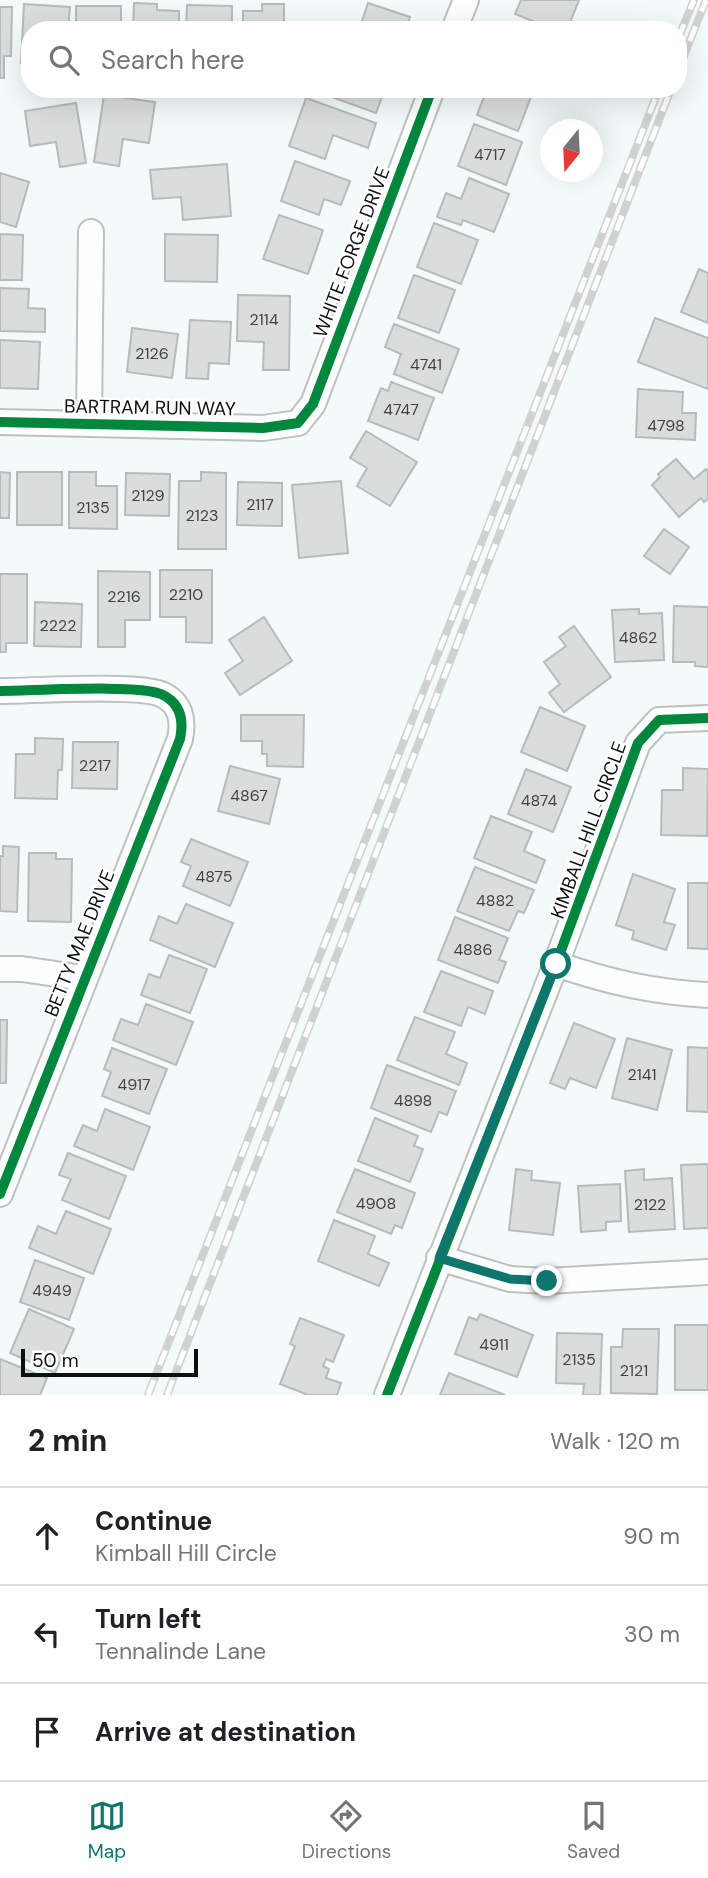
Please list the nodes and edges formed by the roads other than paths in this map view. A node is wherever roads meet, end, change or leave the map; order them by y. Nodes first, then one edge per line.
1 (466, 0) edge
2 (458, 21) edge
3 (429, 98) edge
4 (91, 232) dead end
5 (0, 422) edge
6 (89, 423) junction
7 (298, 423) joint
8 (0, 691) edge
9 (708, 718) edge
10 (556, 964) junction
11 (0, 969) edge
12 (83, 978) junction
13 (708, 995) edge
14 (0, 1194) edge
15 (439, 1258) junction
16 (708, 1272) edge
17 (387, 1395) edge

1 - 2 street
3 - 7 street, WHITE FORGE DRIVE
4 - 6 street
5 - 6 street, BARTRAM RUN WAY
6 - 7 street, BARTRAM RUN WAY
8 - 12 street, BETTY MAE DRIVE
9 - 10 street, KIMBALL HILL CIRCLE
10 - 13 street
10 - 15 street, KIMBALL HILL CIRCLE
11 - 12 street
12 - 14 street, BETTY MAE DRIVE
15 - 16 street
15 - 17 street, KIMBALL HILL CIRCLE

